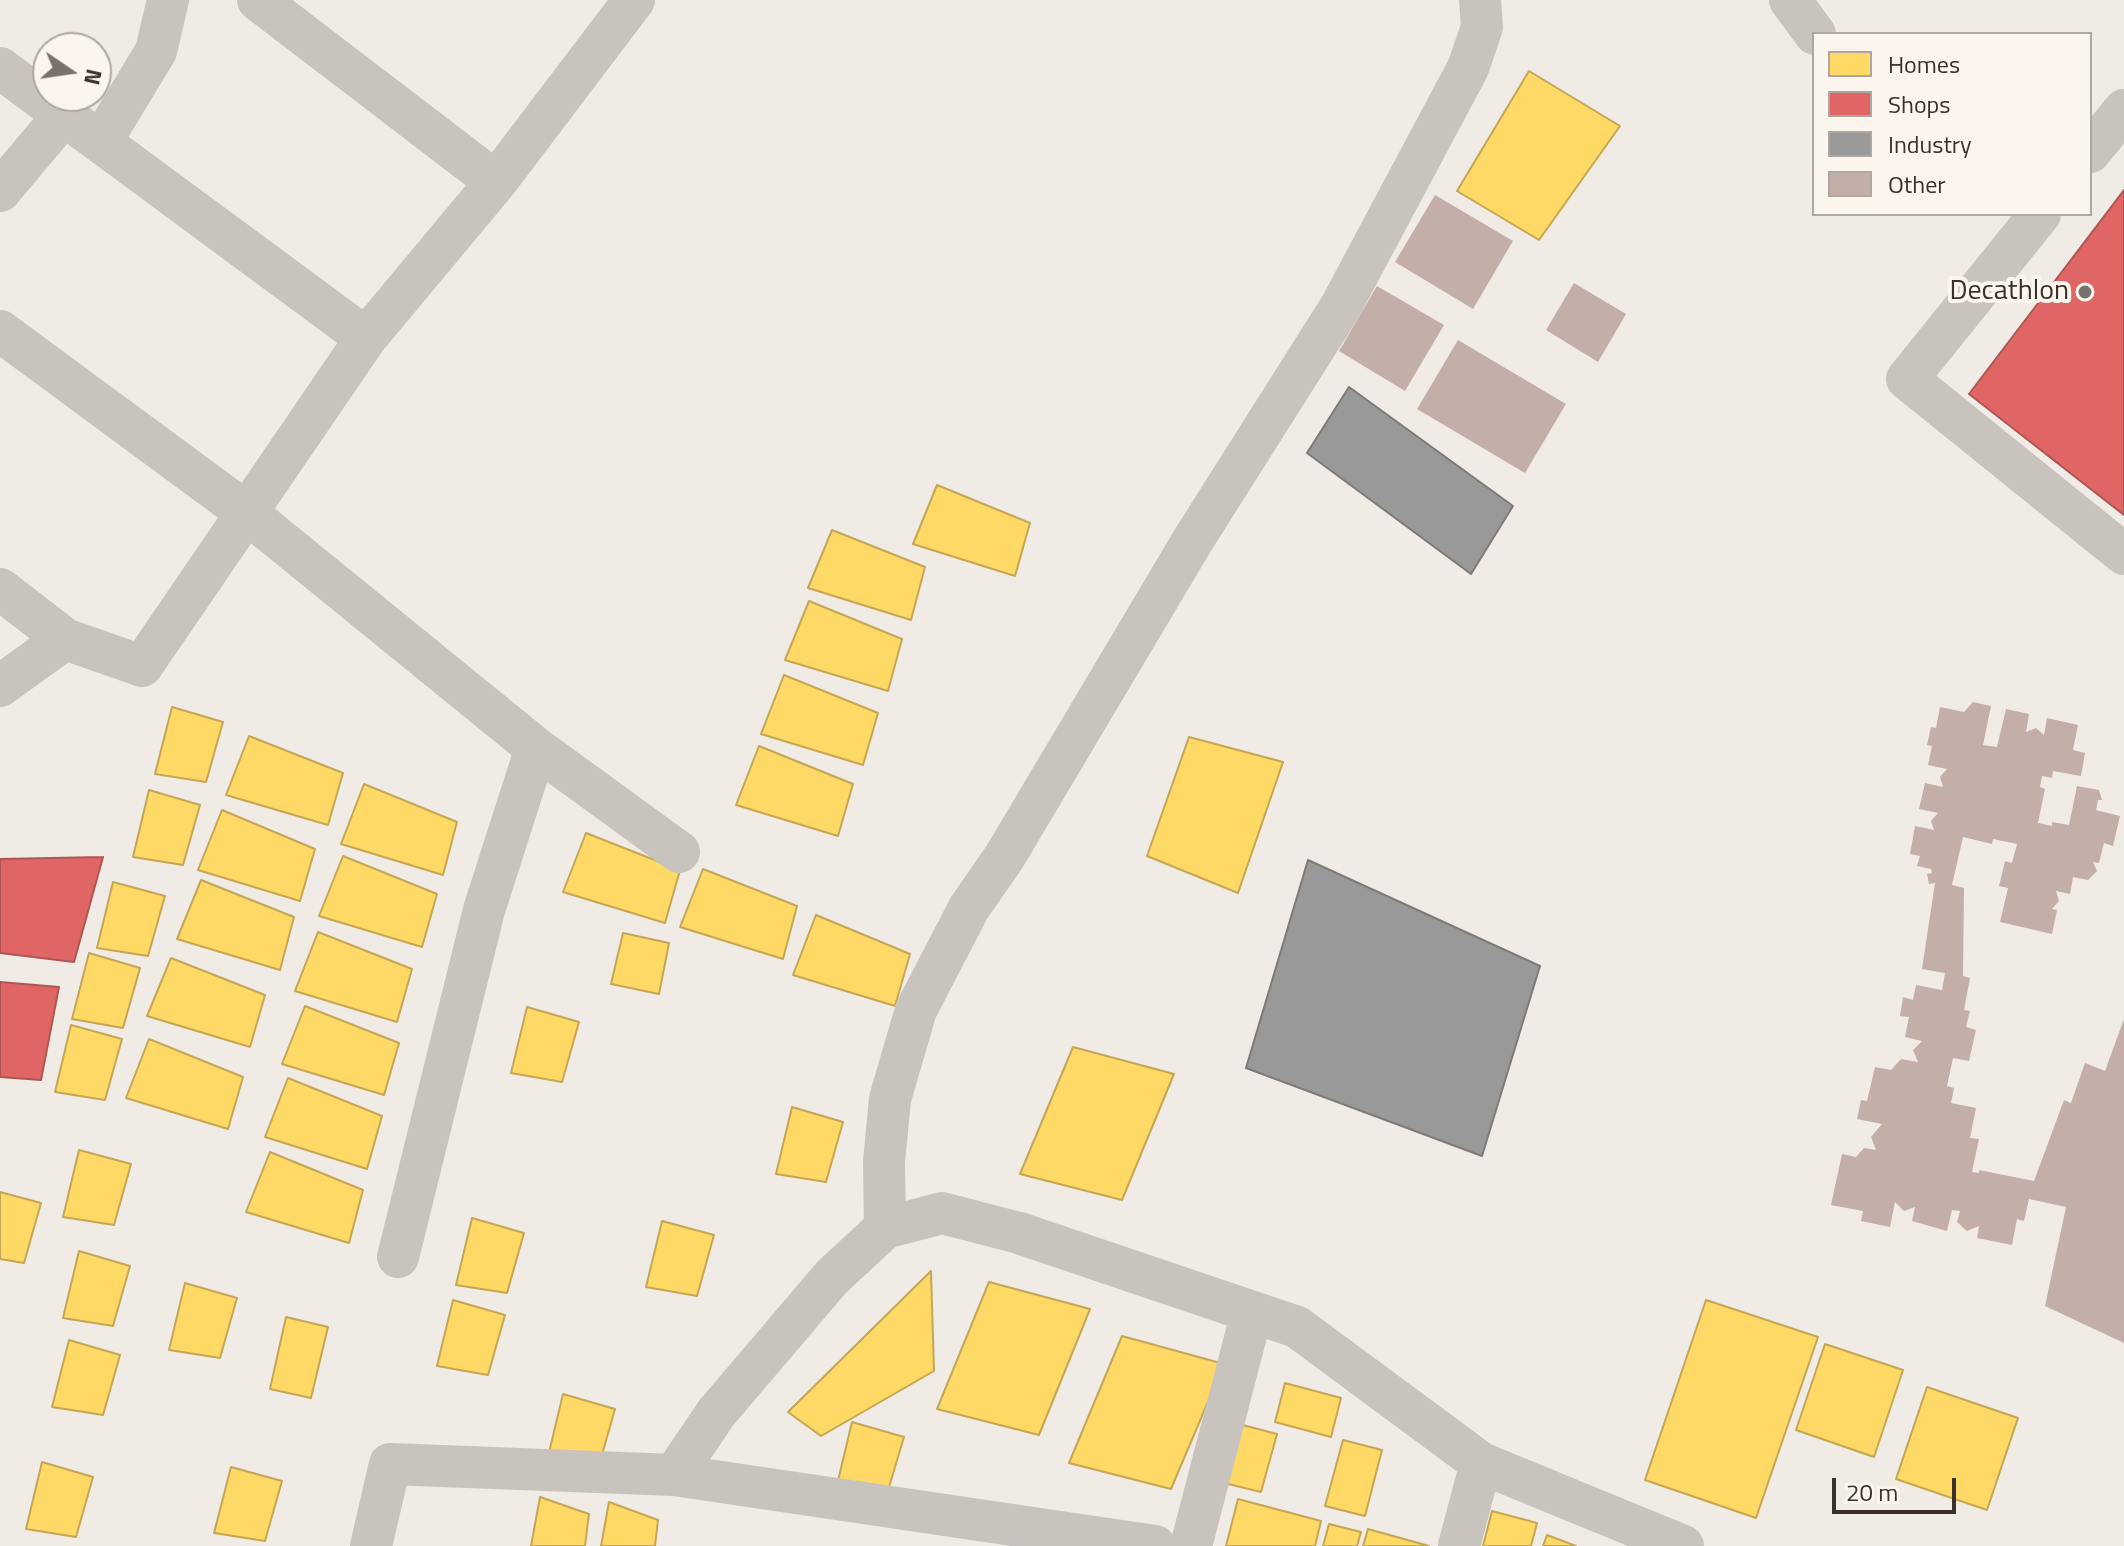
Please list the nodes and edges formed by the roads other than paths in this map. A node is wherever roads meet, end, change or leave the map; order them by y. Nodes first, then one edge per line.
1 (168, 0) edge
2 (258, 0) edge
3 (634, 0) edge
4 (1480, 0) edge
5 (1790, 0) edge
6 (1814, 32) edge
7 (0, 68) edge
8 (2124, 110) edge
9 (64, 115) junction
10 (101, 142) junction
11 (2092, 150) edge
12 (496, 182) junction
13 (0, 191) edge
14 (2038, 216) edge
15 (0, 331) edge
16 (366, 338) junction
17 (247, 513) junction
18 (2124, 554) edge
19 (0, 589) edge
20 (65, 639) junction
21 (0, 686) edge
22 (536, 748) junction
23 (679, 852) dead end
24 (885, 1228) junction
25 (398, 1257) dead end
26 (1252, 1312) junction
27 (1481, 1463) junction
28 (674, 1475) junction
29 (1618, 1534) edge
30 (371, 1546) edge
31 (1155, 1546) edge
32 (1191, 1546) edge
33 (1459, 1546) edge
34 (1683, 1546) edge

1 - 10 street
2 - 12 street
3 - 12 street
4 - 24 street
5 - 6 street
7 - 9 street
8 - 11 street
9 - 10 street
9 - 13 street
10 - 16 street
12 - 16 street
14 - 18 street
15 - 17 street
16 - 17 street
17 - 20 street
17 - 22 street
19 - 20 street
20 - 21 street
22 - 23 street
22 - 25 street
24 - 26 street
24 - 28 street
26 - 27 street
26 - 32 street
27 - 29 street
27 - 33 street
28 - 30 street
28 - 31 street
29 - 34 street

